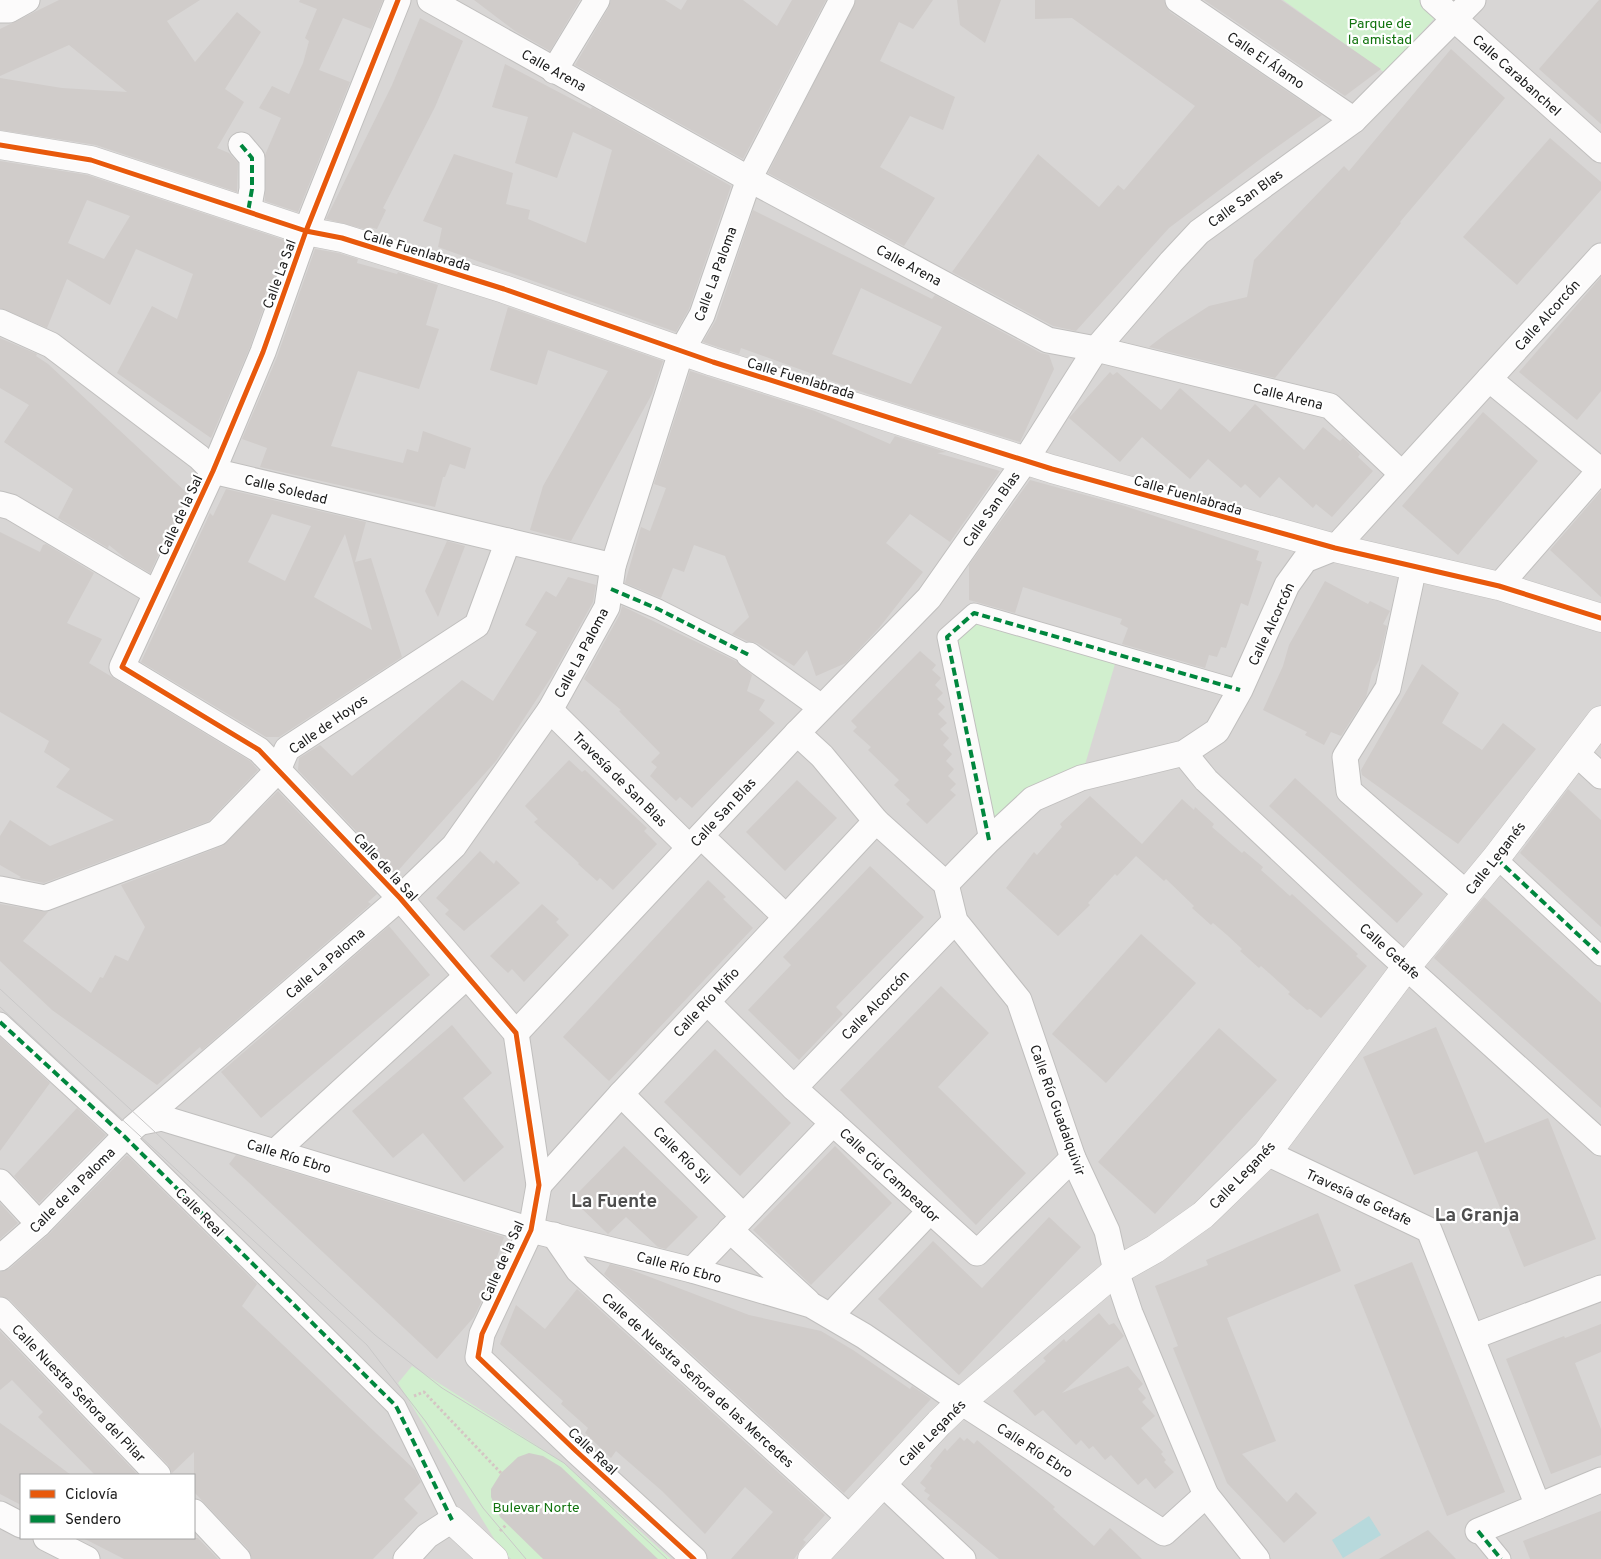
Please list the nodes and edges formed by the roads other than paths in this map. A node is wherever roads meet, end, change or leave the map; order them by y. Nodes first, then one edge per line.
1 (27, 0) edge
2 (398, 0) edge
3 (430, 0) edge
4 (597, 0) edge
5 (842, 0) edge
6 (1178, 0) edge
7 (1433, 0) edge
8 (1473, 0) edge
9 (0, 10) edge
10 (1455, 20) junction
11 (554, 71) junction
12 (1354, 120) junction
13 (0, 145) edge
14 (241, 145) dead end
15 (1601, 150) edge
16 (749, 179) junction
17 (248, 212) junction
18 (306, 231) junction
19 (1601, 256) edge
20 (0, 322) edge
21 (1096, 349) junction
22 (681, 352) junction
23 (1489, 379) junction
24 (1025, 461) junction
25 (1601, 469) edge
26 (213, 471) junction
27 (1402, 474) junction
28 (0, 504) edge
29 (508, 541) junction
30 (1335, 548) junction
31 (1414, 567) junction
32 (612, 578) junction
33 (1499, 586) junction
34 (156, 593) junction
35 (1601, 618) edge
36 (749, 655) joint
37 (1240, 690) junction
38 (822, 707) junction
39 (550, 710) junction
40 (1601, 720) edge
41 (797, 733) junction
42 (1184, 753) junction
43 (1576, 753) junction
44 (278, 770) junction
45 (1601, 776) edge
46 (876, 821) junction
47 (989, 840) junction
48 (695, 842) junction
49 (1496, 858) junction
50 (946, 884) junction
51 (0, 889) edge
52 (1467, 894) junction
53 (400, 898) junction
54 (786, 917) junction
55 (955, 922) junction
56 (1601, 956) edge
57 (1407, 966) junction
58 (467, 976) junction
59 (707, 1002) junction
60 (0, 1022) edge
61 (516, 1033) junction
62 (794, 1088) junction
63 (621, 1094) junction
64 (833, 1123) junction
65 (133, 1129) junction
66 (1601, 1143) edge
67 (275, 1152) junction
68 (1267, 1153) junction
69 (1073, 1158) junction
70 (0, 1182) edge
71 (539, 1185) junction
72 (929, 1212) junction
73 (737, 1223) junction
74 (40, 1224) junction
75 (543, 1232) junction
76 (0, 1258) edge
77 (692, 1270) junction
78 (1116, 1271) junction
79 (1601, 1288) edge
80 (0, 1310) edge
81 (821, 1310) junction
82 (1472, 1337) junction
83 (478, 1357) joint
84 (961, 1402) junction
85 (157, 1474) edge
86 (1601, 1480) edge
87 (883, 1484) junction
88 (1206, 1495) junction
89 (1538, 1506) junction
90 (195, 1513) edge
91 (0, 1514) edge
92 (850, 1518) junction
93 (452, 1520) junction
94 (20, 1524) edge
95 (1478, 1531) joint
96 (48, 1539) edge
97 (87, 1559) edge
98 (238, 1559) edge
99 (406, 1559) edge
100 (494, 1559) edge
101 (694, 1559) edge
102 (812, 1559) edge
103 (963, 1559) edge
104 (1257, 1559) edge
105 (1501, 1559) edge

1 - 9 street
2 - 18 street, Calle La Sal
3 - 11 street, Calle Arena
4 - 11 street
5 - 16 street, Calle La Paloma
6 - 12 street, Calle El Álamo
7 - 10 street, Calle Carabanchel
8 - 10 street, Calle San Blas
10 - 12 street, Calle San Blas
10 - 15 street, Calle Carabanchel
11 - 16 street, Calle Arena
12 - 21 street, Calle San Blas
13 - 17 street, Calle Fuenlabrada
14 - 17 street
16 - 21 street, Calle Arena
16 - 22 street, Calle La Paloma
17 - 18 street, Calle Fuenlabrada
18 - 22 street, Calle Fuenlabrada
18 - 26 street, Calle La Sal
19 - 23 street, Calle Alcorcón
20 - 26 street
21 - 24 street, Calle San Blas
21 - 27 street, Calle Arena
22 - 24 street, Calle Fuenlabrada
22 - 32 street, Calle La Paloma
23 - 25 street
23 - 27 street, Calle Alcorcón
24 - 30 street, Calle Fuenlabrada
24 - 38 street, Calle San Blas
25 - 33 street
26 - 29 street, Calle Soledad
26 - 34 street, Calle de la Sal
27 - 30 street, Calle Alcorcón
28 - 34 street
29 - 32 street, Calle Soledad
29 - 44 street, Calle de Hoyos
30 - 31 street, Calle Fuenlabrada
30 - 37 street, Calle Alcorcón
31 - 33 street, Calle Fuenlabrada
31 - 52 street
32 - 36 street
32 - 39 street, Calle La Paloma
33 - 35 street, Calle Fuenlabrada
34 - 44 street, Calle de la Sal
36 - 38 street
37 - 42 street, Calle Alcorcón
37 - 47 street
38 - 41 street, Calle San Blas
39 - 48 street, Travesía de San Blas
39 - 53 street, Calle La Paloma
40 - 43 street, Calle Leganés
41 - 46 street
41 - 48 street, Calle San Blas
42 - 47 street, Calle Alcorcón
42 - 57 street, Calle Getafe
43 - 45 street
43 - 49 street, Calle Leganés
44 - 51 street, Calle de Hoyos
44 - 53 street, Calle de la Sal
46 - 50 street
46 - 54 street, Calle Río Miño
47 - 50 street, Calle Alcorcón
48 - 54 street, Travesía de San Blas
48 - 61 street, Calle San Blas
49 - 52 street, Calle Leganés
49 - 56 street
50 - 55 street, Calle Río Guadalquivir
52 - 57 street, Calle Leganés
53 - 58 street, Calle de la Sal
53 - 65 street, Calle La Paloma
54 - 59 street, Calle Río Miño
55 - 62 street, Calle Alcorcón
55 - 69 street, Calle Río Guadalquivir
57 - 66 street, Calle Getafe
57 - 68 street, Calle Leganés
58 - 61 street, Calle de la Sal
58 - 67 street
59 - 62 street, Calle Cid Campeador
59 - 63 street, Calle Río Miño
60 - 65 street, Calle Real
61 - 71 street, Calle de la Sal
62 - 64 street, Calle Cid Campeador
63 - 71 street, Calle Río Miño
63 - 73 street, Calle Río Sil
64 - 72 street, Calle Cid Campeador
64 - 73 street
65 - 67 street, Calle Río Ebro
65 - 74 street, Calle de la Paloma
65 - 93 street, Calle Real
67 - 75 street, Calle Río Ebro
68 - 78 street, Calle Leganés
68 - 82 street, Travesía de Getafe
69 - 72 street, Calle Cid Campeador
69 - 78 street, Calle Río Guadalquivir
70 - 74 street
71 - 75 street, Calle de la Sal
72 - 81 street
73 - 77 street
73 - 81 street, Calle Río Sil
74 - 76 street, Calle de la Paloma
75 - 77 street, Calle Río Ebro
75 - 83 street, Calle de la Sal
75 - 92 street, Calle de Nuestra Señora de las Mercedes
77 - 81 street, Calle Río Ebro
78 - 84 street, Calle Leganés
78 - 88 street, Calle Río Guadalquivir
79 - 82 street
80 - 85 street, Calle Nuestra Señora del Pilar
81 - 84 street, Calle Río Ebro
82 - 89 street, Travesía de Getafe
83 - 101 street, Calle Real
84 - 87 street, Calle Leganés
84 - 88 street, Calle Río Ebro
86 - 89 street
87 - 92 street, Calle Leganés
87 - 103 street
88 - 104 street
89 - 95 street
90 - 98 street
91 - 94 street
92 - 102 street, Calle Leganés
93 - 99 street
93 - 100 street
95 - 105 street
96 - 97 street

